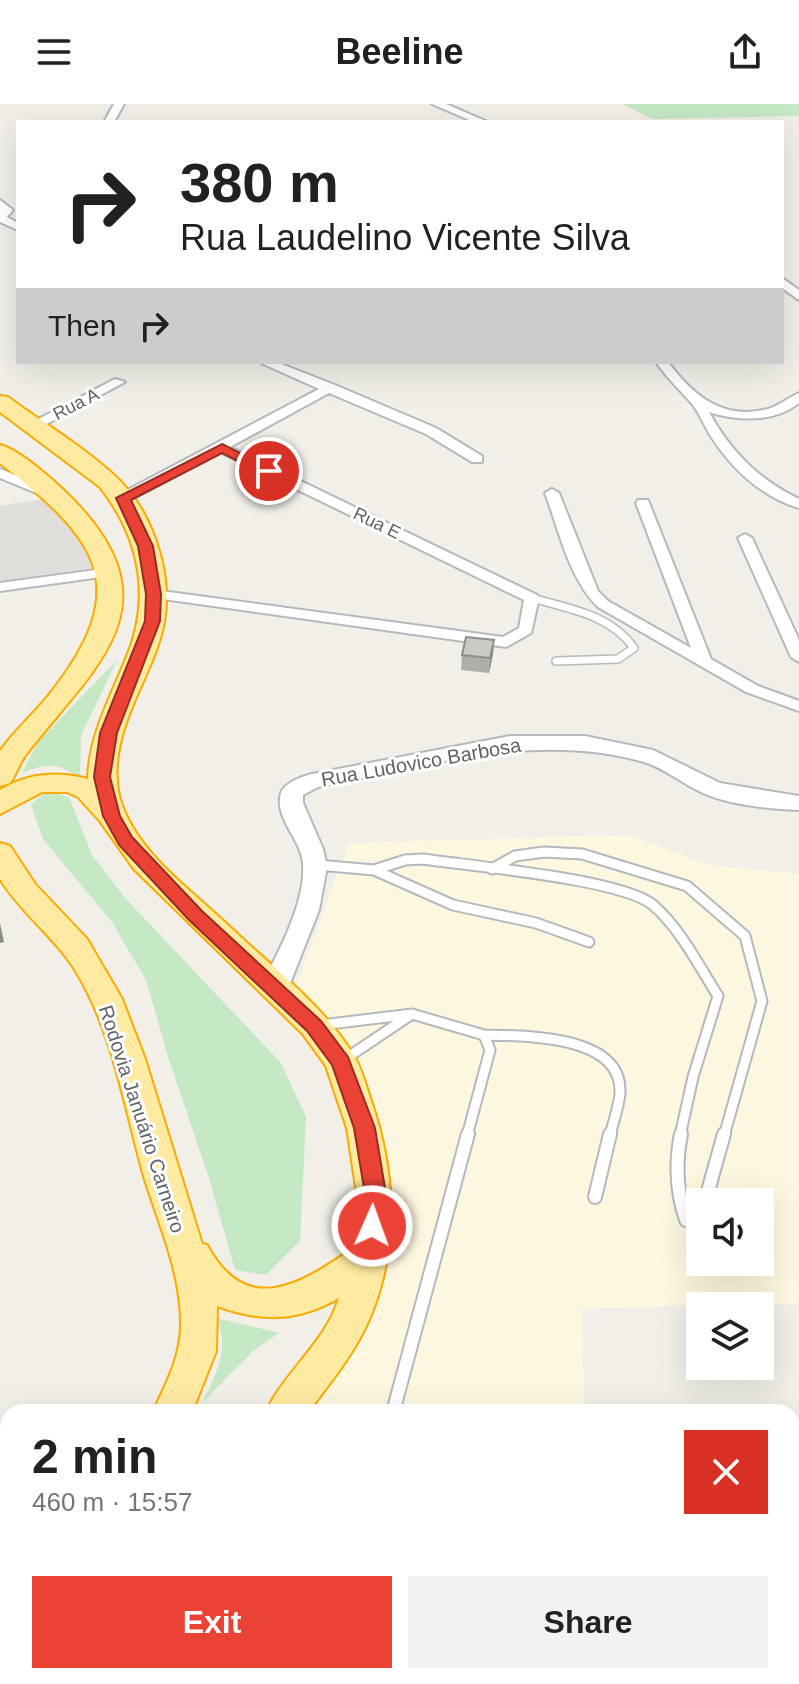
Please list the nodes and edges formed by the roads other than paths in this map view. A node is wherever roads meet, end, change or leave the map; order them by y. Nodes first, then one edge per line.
1 (437, 104) edge
2 (478, 120) edge
3 (1, 211) edge
4 (16, 225) edge
5 (270, 364) edge
6 (664, 364) edge
7 (119, 382) dead end
8 (330, 388) junction
9 (799, 397) edge
10 (697, 401) junction
11 (0, 402) edge
12 (34, 425) junction
13 (222, 448) junction
14 (0, 452) edge
15 (477, 459) dead end
16 (0, 473) edge
17 (552, 493) dead end
18 (57, 496) junction
19 (123, 498) junction
20 (643, 503) dead end
21 (799, 504) edge
22 (745, 538) dead end
23 (110, 572) junction
24 (0, 587) edge
25 (154, 594) junction
26 (532, 598) junction
27 (799, 657) edge
28 (556, 661) dead end
29 (704, 662) junction
30 (799, 706) edge
31 (0, 777) edge
32 (799, 803) edge
33 (0, 805) edge
34 (111, 816) junction
35 (2, 862) edge
36 (316, 865) junction
37 (492, 869) junction
38 (374, 870) junction
39 (589, 942) dead end
40 (273, 986) junction
41 (412, 1014) junction
42 (314, 1026) junction
43 (484, 1035) junction
44 (341, 1062) junction
45 (709, 1188) edge
46 (595, 1197) dead end
47 (686, 1220) edge
48 (177, 1227) junction
49 (369, 1257) junction
50 (176, 1404) edge
51 (291, 1404) edge
52 (395, 1404) edge

1 - 2 street
3 - 4 street
5 - 8 street
6 - 10 street
7 - 12 street, Rua A
8 - 13 street
8 - 15 street
9 - 10 street
10 - 21 street
11 - 12 highway
12 - 19 highway
13 - 19 street
13 - 26 street, Rua E
14 - 18 highway
16 - 18 street
17 - 29 street
18 - 23 highway
19 - 25 highway
20 - 29 street
22 - 27 street
23 - 24 street
23 - 31 highway
25 - 26 street
25 - 34 highway
26 - 28 lane
29 - 30 street
32 - 36 street, Rua Ludovico Barbosa
33 - 34 highway
34 - 40 highway
35 - 48 highway, Rodovia Januário Carneiro
36 - 38 lane
36 - 40 street
37 - 38 lane
37 - 45 lane
37 - 47 lane
38 - 39 lane
40 - 42 highway
41 - 42 lane
41 - 43 lane
41 - 44 lane
42 - 44 highway
43 - 46 lane
43 - 52 lane
44 - 49 highway
48 - 49 highway
48 - 50 highway, Rodovia Januário Carneiro
49 - 51 highway

